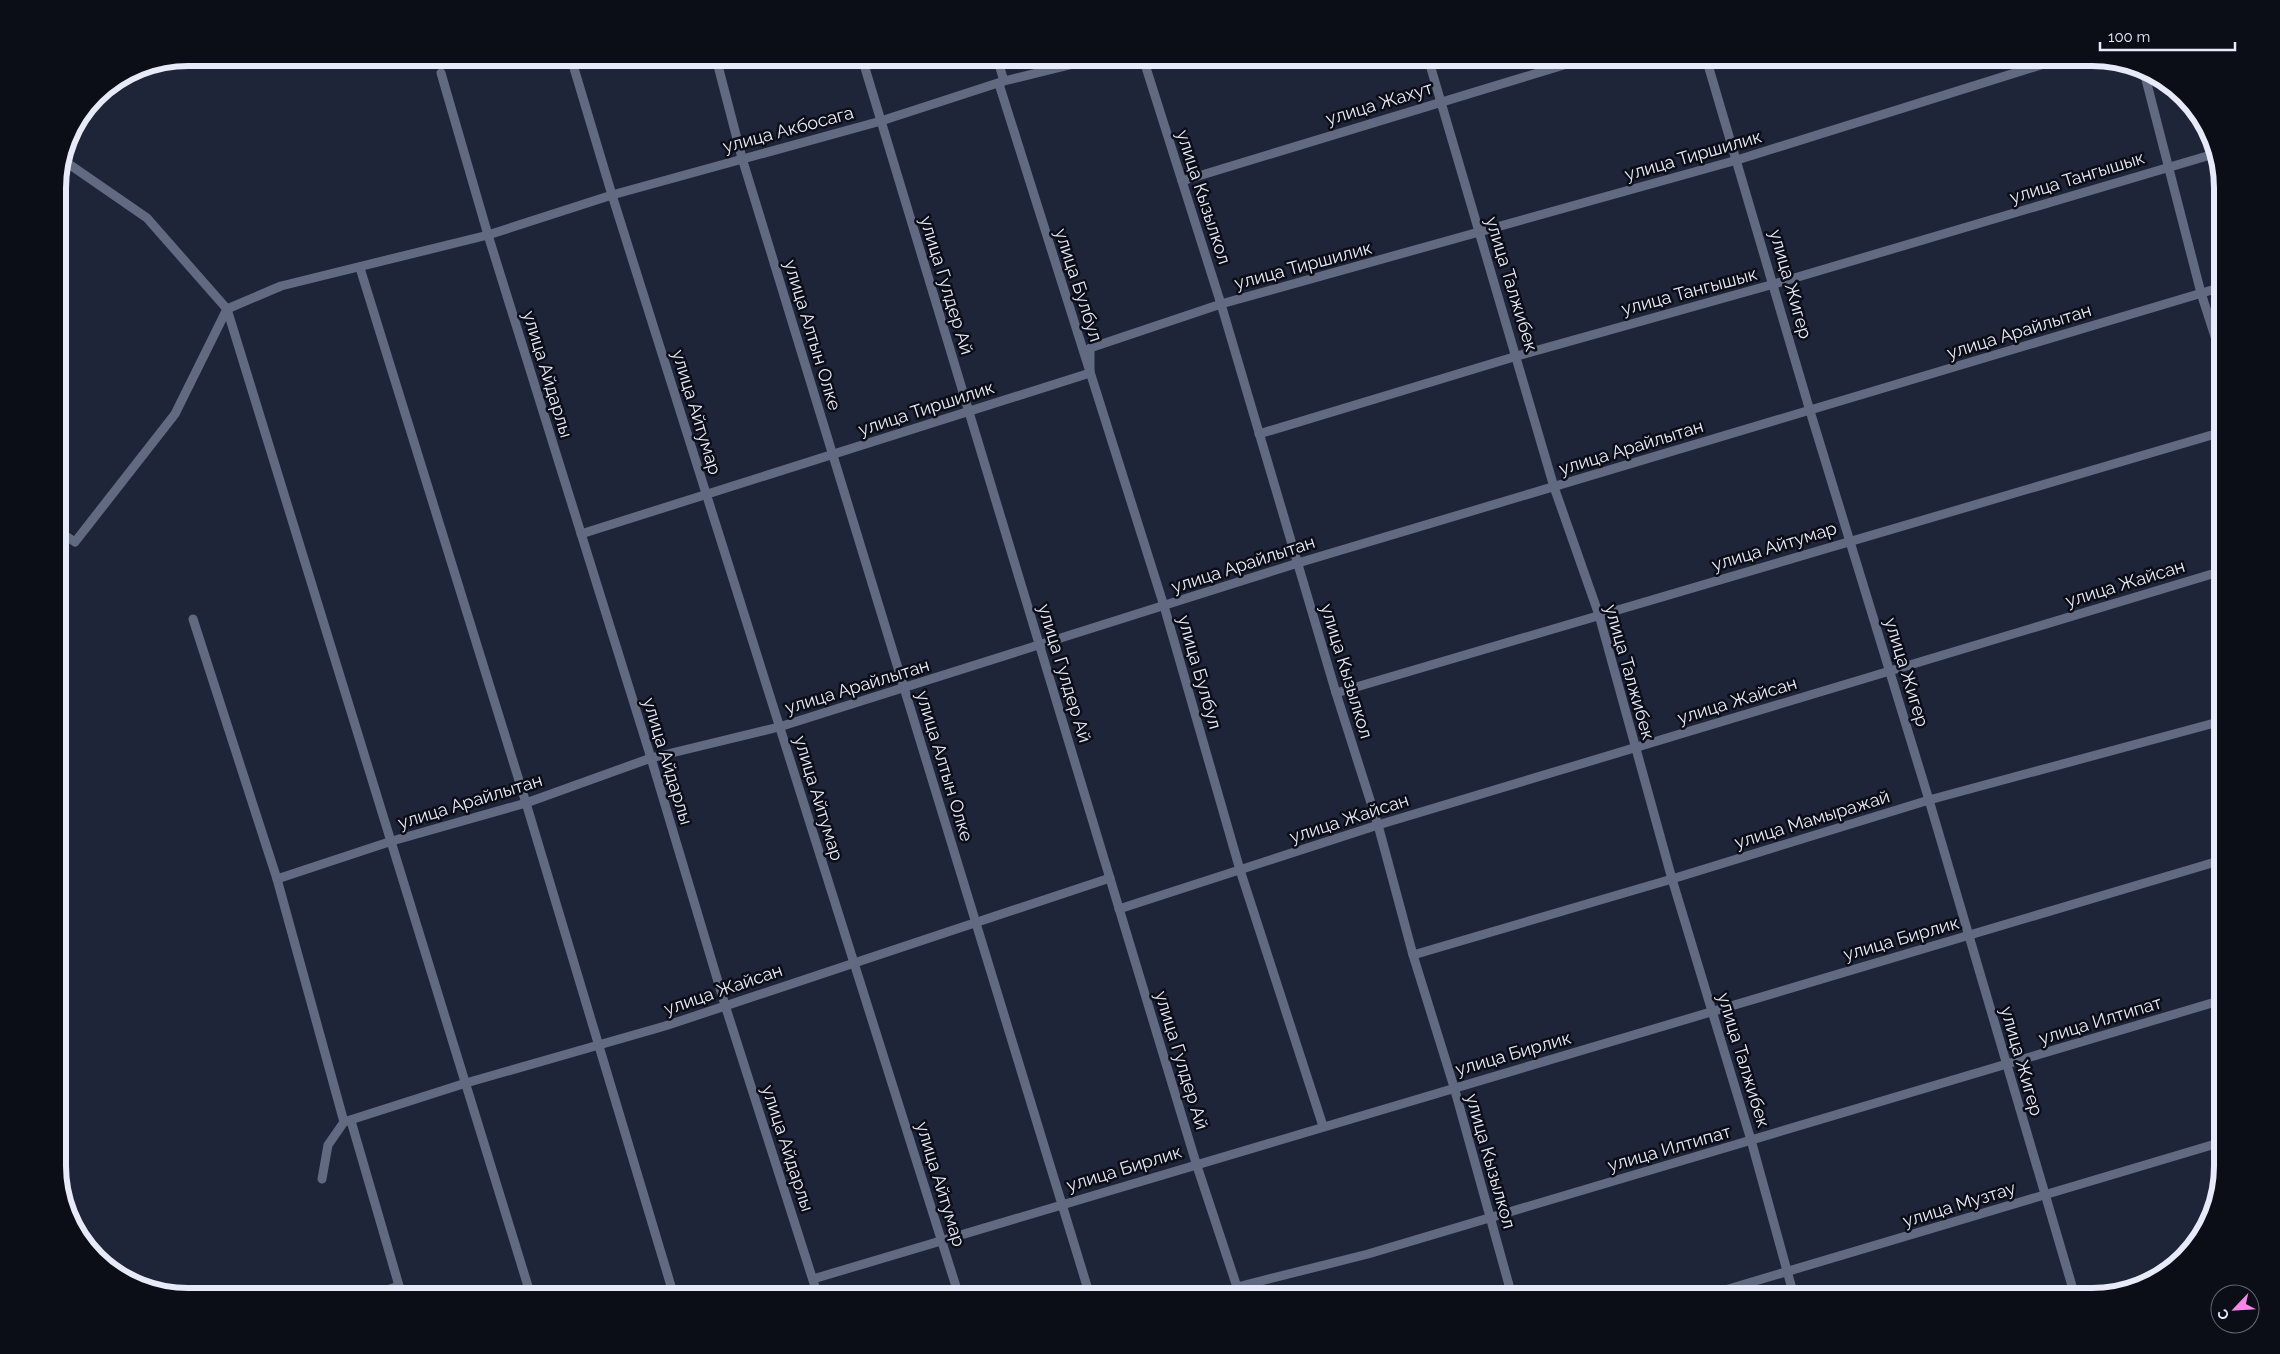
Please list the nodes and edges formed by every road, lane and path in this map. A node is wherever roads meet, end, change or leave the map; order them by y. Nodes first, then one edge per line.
1 (1146, 66) edge
2 (1430, 66) edge
3 (1559, 66) edge
4 (1708, 66) edge
5 (2037, 66) edge
6 (574, 67) edge
7 (718, 67) edge
8 (865, 67) edge
9 (998, 67) edge
10 (1063, 67) edge
11 (441, 73) dead end
12 (2146, 80) edge
13 (1001, 82) junction
14 (1440, 101) junction
15 (881, 121) junction
16 (2209, 156) edge
17 (742, 158) junction
18 (1736, 160) junction
19 (69, 165) edge
20 (2168, 167) junction
21 (1182, 182) junction
22 (612, 195) junction
23 (1480, 233) junction
24 (488, 235) junction
25 (360, 268) junction
26 (1774, 284) junction
27 (2213, 290) edge
28 (2201, 293) junction
29 (1221, 304) junction
30 (228, 309) junction
31 (2213, 331) edge
32 (1517, 356) junction
33 (1090, 373) junction
34 (969, 411) junction
35 (1810, 411) junction
36 (1259, 434) junction
37 (2213, 435) edge
38 (832, 454) junction
39 (1554, 486) junction
40 (706, 494) junction
41 (581, 534) junction
42 (67, 537) edge
43 (1850, 540) junction
44 (1298, 563) junction
45 (2213, 574) edge
46 (1164, 606) junction
47 (1599, 615) junction
48 (193, 619) dead end
49 (1040, 646) junction
50 (1889, 671) junction
51 (904, 688) junction
52 (1336, 693) junction
53 (2214, 723) edge
54 (780, 727) junction
55 (1635, 748) junction
56 (651, 758) junction
57 (1929, 800) junction
58 (526, 803) junction
59 (1378, 825) junction
60 (392, 841) junction
61 (2214, 862) edge
62 (1240, 870) junction
63 (1110, 878) junction
64 (277, 879) junction
65 (1672, 879) junction
66 (1119, 909) junction
67 (976, 922) junction
68 (1969, 935) junction
69 (1413, 955) junction
70 (853, 962) junction
71 (2214, 1002) edge
72 (725, 1005) junction
73 (1712, 1011) junction
74 (599, 1046) junction
75 (2006, 1065) junction
76 (466, 1083) junction
77 (1454, 1087) junction
78 (348, 1121) junction
79 (1324, 1126) junction
80 (1751, 1140) junction
81 (2214, 1144) edge
82 (1196, 1164) junction
83 (322, 1179) dead end
84 (2044, 1195) junction
85 (1062, 1204) junction
86 (1490, 1218) junction
87 (941, 1240) junction
88 (1788, 1272) junction
89 (813, 1279) junction
90 (399, 1286) joint
91 (1237, 1287) joint
92 (393, 1288) edge
93 (529, 1288) edge
94 (672, 1288) edge
95 (816, 1288) edge
96 (956, 1288) edge
97 (1088, 1288) edge
98 (1510, 1288) edge
99 (1733, 1288) edge
100 (1792, 1288) edge
101 (2073, 1288) edge

1 - 21 street, улица Кызылкол
2 - 14 street, улица Талжибек
3 - 14 street, улица Жахут
4 - 18 street, улица Жигер
5 - 18 street, улица Тиршилик
6 - 22 street, улица Айтумар
7 - 17 street, улица Алтын Олке
8 - 15 street, улица Гулдер Ай
9 - 13 street, улица Булбул
10 - 13 street, улица Акбосага
11 - 24 street, улица Айдарлы
12 - 20 street
13 - 15 street, улица Акбосага
13 - 33 street, улица Булбул
14 - 21 street, улица Жахут
14 - 23 street, улица Талжибек
15 - 17 street, улица Акбосага
15 - 34 street, улица Гулдер Ай
16 - 20 street, улица Тангышык
17 - 22 street, улица Акбосага
17 - 38 street, улица Алтын Олке
18 - 23 street, улица Тиршилик
18 - 26 street, улица Жигер
19 - 30 street
20 - 26 street, улица Тангышык
20 - 28 street
21 - 29 street, улица Кызылкол
22 - 24 street, улица Акбосага
22 - 40 street, улица Айтумар
23 - 29 street, улица Тиршилик
23 - 32 street, улица Талжибек
24 - 25 street, улица Акбосага
24 - 41 street, улица Айдарлы
25 - 30 street, улица Акбосага
25 - 58 street
26 - 32 street, улица Тангышык
26 - 35 street, улица Жигер
27 - 28 street, улица Арайлытан
28 - 31 street
28 - 35 street, улица Арайлытан
29 - 33 street, улица Тиршилик
29 - 36 street, улица Кызылкол
30 - 42 street
30 - 60 street
32 - 36 street, улица Тангышык
32 - 39 street, улица Талжибек
33 - 34 street, улица Тиршилик
33 - 46 street, улица Булбул
34 - 38 street, улица Тиршилик
34 - 49 street, улица Гулдер Ай
35 - 39 street, улица Арайлытан
35 - 43 street, улица Жигер
36 - 44 street, улица Кызылкол
37 - 43 street, улица Айтумар
38 - 40 street, улица Тиршилик
38 - 51 street, улица Алтын Олке
39 - 44 street, улица Арайлытан
39 - 47 street, улица Талжибек
40 - 41 street, улица Тиршилик
40 - 54 street, улица Айтумар
41 - 56 street, улица Айдарлы
43 - 47 street, улица Айтумар
43 - 50 street, улица Жигер
44 - 46 street, улица Арайлытан
44 - 52 street, улица Кызылкол
45 - 50 street, улица Жайсан
46 - 49 street, улица Арайлытан
46 - 62 street, улица Булбул
47 - 52 street, улица Айтумар
47 - 55 street, улица Талжибек
48 - 64 street
49 - 51 street, улица Арайлытан
49 - 63 street, улица Гулдер Ай
50 - 55 street, улица Жайсан
50 - 57 street, улица Жигер
51 - 54 street, улица Арайлытан
51 - 67 street, улица Алтын Олке
52 - 59 street, улица Кызылкол
53 - 57 street, улица Мамыражай
54 - 56 street, улица Арайлытан
54 - 70 street, улица Айтумар
55 - 59 street, улица Жайсан
55 - 65 street, улица Талжибек
56 - 58 street, улица Арайлытан
56 - 72 street, улица Айдарлы
57 - 65 street, улица Мамыражай
57 - 68 street, улица Жигер
58 - 60 street, улица Арайлытан
58 - 74 street
59 - 62 street, улица Жайсан
59 - 69 street, улица Кызылкол
60 - 64 street, улица Арайлытан
60 - 76 street
61 - 68 street, улица Бирлик
62 - 66 street, улица Жайсан
62 - 79 street, улица Булбул
63 - 66 street, улица Гулдер Ай
63 - 67 street, улица Жайсан
64 - 78 street
65 - 69 street, улица Мамыражай
65 - 73 street, улица Талжибек
66 - 82 street, улица Гулдер Ай
67 - 70 street, улица Жайсан
67 - 85 street, улица Алтын Олке
68 - 73 street, улица Бирлик
68 - 75 street, улица Жигер
69 - 77 street, улица Кызылкол
70 - 72 street, улица Жайсан
70 - 87 street, улица Айтумар
71 - 75 street, улица Илтипат
72 - 74 street, улица Жайсан
72 - 89 street, улица Айдарлы
73 - 77 street, улица Бирлик
73 - 80 street, улица Талжибек
74 - 76 street, улица Жайсан
74 - 94 street
75 - 80 street, улица Илтипат
75 - 84 street, улица Жигер
76 - 78 street, улица Жайсан
76 - 93 street
77 - 79 street, улица Бирлик
77 - 86 street, улица Кызылкол
78 - 83 street
78 - 90 street
79 - 82 street, улица Бирлик
80 - 86 street, улица Илтипат
80 - 88 street, улица Талжибек
81 - 84 street, улица Музтау
82 - 85 street, улица Бирлик
82 - 91 street, улица Гулдер Ай
84 - 88 street, улица Музтау
84 - 101 street, улица Жигер
85 - 87 street, улица Бирлик
85 - 97 street, улица Алтын Олке
86 - 91 street, улица Илтипат
86 - 98 street, улица Кызылкол
87 - 89 street, улица Бирлик
87 - 96 street, улица Айтумар
88 - 99 street, улица Музтау
88 - 100 street, улица Талжибек
89 - 95 street, улица Айдарлы
90 - 92 street

